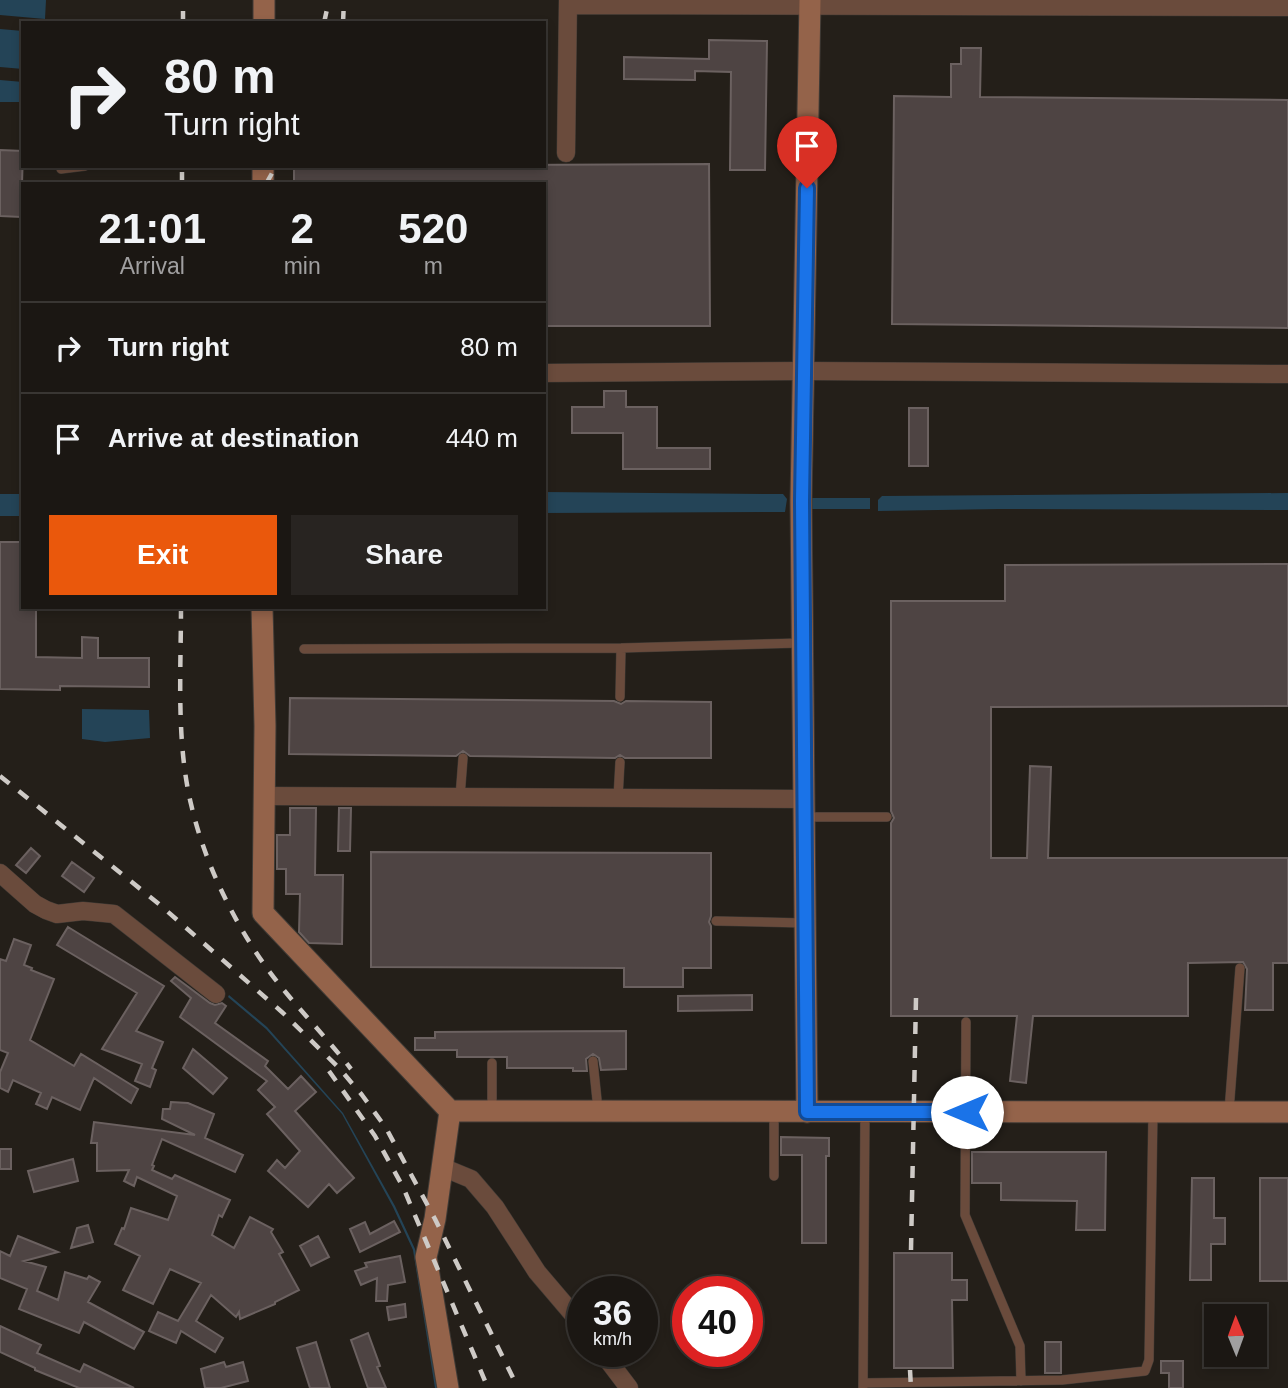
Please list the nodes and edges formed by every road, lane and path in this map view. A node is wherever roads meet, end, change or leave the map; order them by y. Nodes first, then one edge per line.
1 (264, 0) edge
2 (568, 3) edge
3 (810, 3) edge
4 (896, 3) edge
5 (1224, 3) edge
6 (1288, 7) edge
7 (264, 21) edge
8 (566, 153) dead end
9 (69, 168) edge
10 (61, 169) dead end
11 (804, 371) junction
12 (546, 373) edge
13 (1288, 374) edge
14 (262, 609) edge
15 (803, 643) junction
16 (621, 648) junction
17 (304, 649) dead end
18 (620, 697) dead end
19 (463, 758) dead end
20 (620, 762) dead end
21 (264, 796) junction
22 (460, 797) junction
23 (618, 798) junction
24 (804, 808) junction
25 (887, 817) dead end
26 (0, 873) edge
27 (716, 921) dead end
28 (805, 923) junction
29 (1240, 968) dead end
30 (216, 994) dead end
31 (966, 1022) dead end
32 (593, 1062) dead end
33 (492, 1063) dead end
34 (450, 1111) junction
35 (492, 1111) junction
36 (598, 1112) junction
37 (774, 1112) junction
38 (807, 1112) junction
39 (865, 1112) junction
40 (967, 1112) junction
41 (1153, 1112) junction
42 (1228, 1112) junction
43 (1288, 1112) edge
44 (442, 1167) junction
45 (774, 1176) dead end
46 (567, 1307) edge
47 (613, 1367) edge
48 (1021, 1381) junction
49 (863, 1385) edge
50 (448, 1388) edge
51 (629, 1388) edge

1 - 7 street
2 - 3 street
2 - 8 street
3 - 4 street
3 - 11 street
4 - 5 street
5 - 6 street
9 - 10 lane
11 - 12 street
11 - 13 street
11 - 15 street
14 - 21 street
15 - 16 lane
15 - 24 street
16 - 17 lane
16 - 18 lane
19 - 22 lane
20 - 23 lane
21 - 22 street
21 - 34 street
22 - 23 street
23 - 24 street
24 - 25 lane
24 - 28 street
26 - 30 street
27 - 28 lane
28 - 38 street
29 - 42 lane
31 - 40 lane
32 - 36 lane
33 - 35 lane
34 - 35 street
34 - 44 street
35 - 36 street
36 - 37 street
37 - 38 street
37 - 45 lane
38 - 39 street
39 - 40 street
39 - 49 lane
40 - 41 street
40 - 48 lane
41 - 42 street
41 - 48 lane
42 - 43 street
44 - 46 street
44 - 50 street
47 - 51 street
48 - 49 lane

